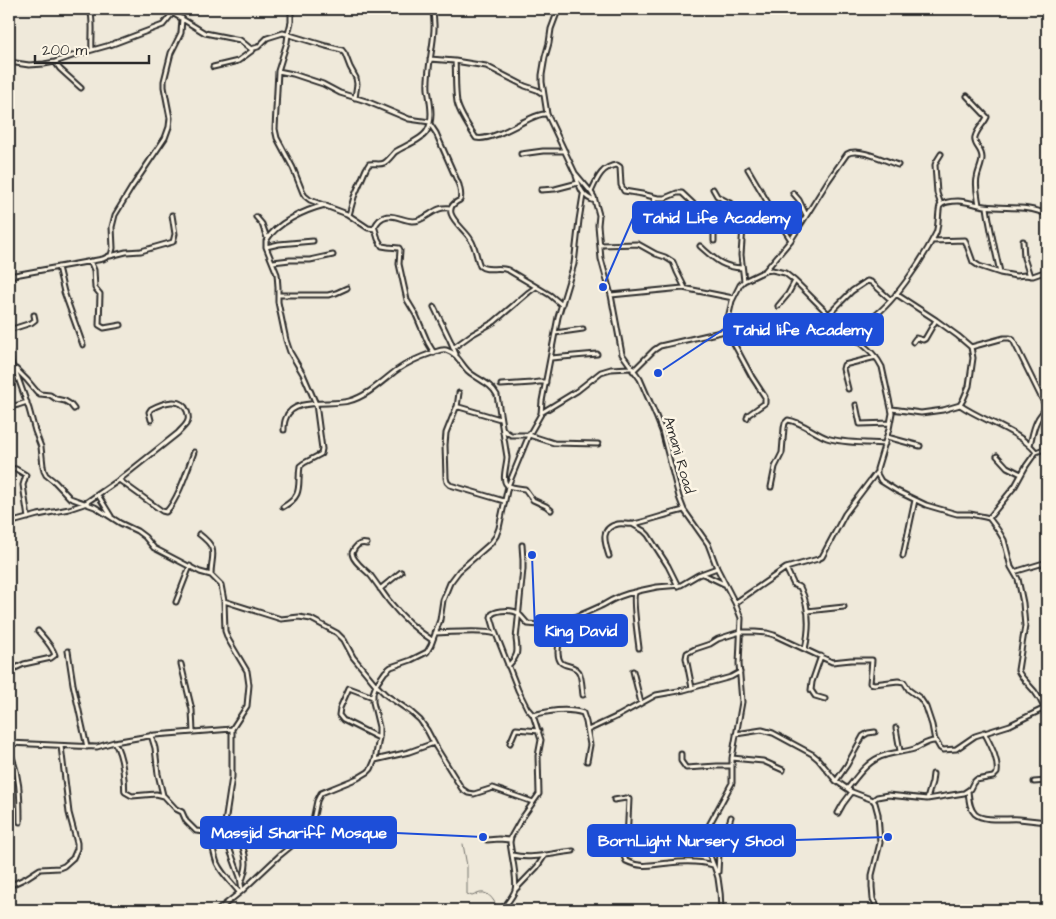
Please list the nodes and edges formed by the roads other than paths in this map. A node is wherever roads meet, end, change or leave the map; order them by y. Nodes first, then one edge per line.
1 (90, 9) edge
2 (176, 9) edge
3 (291, 9) edge
4 (432, 9) edge
5 (560, 9) edge
6 (174, 14) junction
7 (182, 18) junction
8 (288, 34) junction
9 (253, 49) junction
10 (92, 50) junction
11 (430, 59) junction
12 (455, 61) junction
13 (9, 62) edge
14 (55, 62) junction
15 (213, 67) dead end
16 (278, 71) junction
17 (81, 88) dead end
18 (544, 95) junction
19 (967, 96) dead end
20 (355, 98) junction
21 (547, 114) junction
22 (430, 123) junction
23 (564, 151) junction
24 (522, 154) dead end
25 (941, 154) dead end
26 (898, 165) dead end
27 (748, 169) dead end
28 (575, 173) junction
29 (578, 183) junction
30 (713, 189) dead end
31 (541, 190) dead end
32 (591, 192) junction
33 (793, 193) dead end
34 (583, 195) junction
35 (654, 197) junction
36 (595, 202) junction
37 (730, 202) junction
38 (325, 205) junction
39 (979, 205) junction
40 (941, 206) junction
41 (987, 206) junction
42 (452, 208) junction
43 (667, 212) dead end
44 (701, 212) dead end
45 (1046, 214) edge
46 (172, 215) dead end
47 (349, 215) junction
48 (806, 216) junction
49 (256, 217) dead end
50 (716, 219) junction
51 (730, 226) dead end
52 (374, 228) junction
53 (267, 238) junction
54 (791, 240) junction
55 (313, 241) dead end
56 (714, 241) dead end
57 (932, 241) junction
58 (1023, 241) dead end
59 (600, 245) junction
60 (700, 246) dead end
61 (266, 247) junction
62 (333, 255) dead end
63 (109, 256) junction
64 (90, 261) junction
65 (273, 262) junction
66 (58, 267) junction
67 (742, 268) junction
68 (765, 271) junction
69 (1047, 271) edge
70 (1000, 273) junction
71 (9, 276) edge
72 (1030, 276) junction
73 (744, 281) junction
74 (795, 281) junction
75 (536, 287) junction
76 (347, 288) dead end
77 (686, 288) junction
78 (896, 294) junction
79 (278, 295) junction
80 (612, 295) junction
81 (733, 298) junction
82 (891, 300) junction
83 (562, 304) junction
84 (778, 306) dead end
85 (434, 307) dead end
86 (829, 314) junction
87 (34, 315) dead end
88 (936, 320) junction
89 (121, 325) dead end
90 (583, 329) dead end
91 (844, 329) junction
92 (9, 330) edge
93 (725, 330) junction
94 (555, 333) junction
95 (912, 342) dead end
96 (83, 345) dead end
97 (454, 348) junction
98 (970, 348) junction
99 (9, 352) edge
100 (434, 353) junction
101 (597, 354) dead end
102 (456, 355) junction
103 (876, 357) junction
104 (551, 358) junction
105 (11, 364) edge
106 (632, 369) junction
107 (546, 382) junction
108 (501, 385) dead end
109 (848, 389) dead end
110 (459, 393) dead end
111 (27, 402) junction
112 (316, 404) junction
113 (856, 405) dead end
114 (960, 405) junction
115 (9, 407) edge
116 (457, 407) junction
117 (74, 409) dead end
118 (892, 409) junction
119 (541, 414) junction
120 (747, 418) dead end
121 (500, 419) junction
122 (151, 420) dead end
123 (890, 423) junction
124 (502, 429) junction
125 (284, 430) dead end
126 (528, 435) junction
127 (886, 437) junction
128 (598, 444) dead end
129 (885, 444) junction
130 (1030, 445) junction
131 (920, 446) dead end
132 (1047, 448) edge
133 (194, 452) dead end
134 (1036, 452) junction
135 (997, 456) dead end
136 (9, 468) edge
137 (877, 472) junction
138 (1022, 474) junction
139 (119, 480) junction
140 (508, 486) junction
141 (1046, 486) dead end
142 (772, 487) dead end
143 (98, 495) junction
144 (1047, 498) edge
145 (915, 500) junction
146 (504, 501) junction
147 (84, 504) junction
148 (283, 507) dead end
149 (550, 510) dead end
150 (684, 510) junction
151 (28, 518) junction
152 (112, 518) junction
153 (989, 518) junction
154 (9, 524) edge
155 (632, 524) junction
156 (199, 534) dead end
157 (367, 544) dead end
158 (522, 545) dead end
159 (609, 556) dead end
160 (903, 556) dead end
161 (1047, 562) edge
162 (190, 566) junction
163 (716, 568) junction
164 (786, 568) junction
165 (401, 572) dead end
166 (1014, 572) junction
167 (702, 574) junction
168 (210, 575) junction
169 (726, 585) junction
170 (678, 586) junction
171 (380, 589) junction
172 (635, 592) junction
173 (224, 601) junction
174 (176, 602) dead end
175 (735, 603) junction
176 (519, 606) junction
177 (844, 607) dead end
178 (807, 611) junction
179 (513, 612) junction
180 (519, 614) junction
181 (572, 619) junction
182 (38, 631) dead end
183 (740, 632) junction
184 (435, 633) junction
185 (496, 634) junction
186 (432, 640) junction
187 (639, 648) dead end
188 (804, 649) junction
189 (68, 651) dead end
190 (821, 656) junction
191 (181, 664) dead end
192 (508, 666) junction
193 (9, 671) edge
194 (633, 671) dead end
195 (740, 672) junction
196 (376, 685) junction
197 (692, 688) junction
198 (582, 695) dead end
199 (373, 697) junction
200 (825, 699) dead end
201 (641, 703) junction
202 (1045, 708) junction
203 (533, 715) junction
204 (1047, 717) edge
205 (896, 728) dead end
206 (232, 729) junction
207 (588, 730) junction
208 (539, 731) junction
209 (193, 732) junction
210 (875, 732) dead end
211 (984, 732) junction
212 (736, 734) junction
213 (151, 735) junction
214 (379, 738) junction
215 (936, 741) junction
216 (114, 742) junction
217 (9, 743) edge
218 (434, 743) junction
219 (510, 744) dead end
220 (61, 746) junction
221 (87, 746) junction
222 (9, 749) edge
223 (900, 751) junction
224 (681, 754) dead end
225 (732, 758) junction
226 (375, 760) junction
227 (587, 761) dead end
228 (732, 766) junction
229 (784, 770) dead end
230 (933, 774) dead end
231 (836, 781) junction
232 (1047, 781) edge
233 (1034, 782) dead end
234 (848, 788) junction
235 (968, 791) junction
236 (852, 792) junction
237 (164, 796) junction
238 (927, 799) junction
239 (614, 800) dead end
240 (873, 800) junction
241 (534, 802) junction
242 (838, 813) dead end
243 (731, 816) dead end
244 (20, 822) dead end
245 (1047, 822) edge
246 (487, 840) dead end
247 (510, 840) junction
248 (242, 845) dead end
249 (572, 851) dead end
250 (512, 855) junction
251 (545, 855) junction
252 (714, 865) junction
253 (717, 878) junction
254 (241, 884) junction
255 (9, 886) edge
256 (515, 890) junction
257 (241, 891) junction
258 (218, 910) edge
259 (502, 910) edge
260 (722, 910) edge
261 (879, 910) edge

1 - 10 street
2 - 6 street
3 - 8 street
4 - 11 street
5 - 18 street, Amani Road
6 - 7 street
6 - 10 street
7 - 9 street
7 - 63 street
8 - 9 street
8 - 16 street
8 - 20 street
9 - 15 street
10 - 14 street
11 - 12 street
11 - 22 street
12 - 18 street
12 - 21 street
13 - 14 street
14 - 17 street
16 - 20 street
16 - 38 street
18 - 21 street, Amani Road
19 - 39 street
20 - 22 street
21 - 23 street, Amani Road
22 - 42 street
22 - 47 street
23 - 24 street
23 - 28 street, Amani Road
25 - 40 street
26 - 48 street
27 - 54 street
28 - 29 street
28 - 32 street, Amani Road
29 - 31 street
29 - 34 street
30 - 37 street
32 - 35 street
32 - 36 street, Amani Road
33 - 48 street
34 - 36 street
34 - 83 street
35 - 43 street
35 - 44 street
36 - 59 street, Amani Road
37 - 50 street
37 - 67 street
38 - 47 street
38 - 53 street
39 - 40 street
39 - 41 street
40 - 57 street
41 - 45 street
41 - 70 street
42 - 52 street
42 - 75 street
46 - 63 street
47 - 52 street
48 - 54 street
49 - 53 street
50 - 51 street
50 - 56 street
52 - 100 street
53 - 61 street
54 - 68 street
55 - 61 street
57 - 70 street
57 - 78 street
58 - 72 street
59 - 77 street
59 - 80 street, Amani Road
60 - 67 street
61 - 65 street
62 - 65 street
63 - 64 street
64 - 66 street
64 - 89 street
65 - 79 street
66 - 71 street
66 - 96 street
67 - 73 street
68 - 73 street
68 - 74 street
69 - 72 street
70 - 72 street
73 - 81 street
74 - 84 street
74 - 86 street
75 - 83 street
75 - 97 street
76 - 79 street
77 - 80 street
77 - 81 street
78 - 82 street
78 - 88 street
79 - 112 street
80 - 106 street, Amani Road
81 - 93 street
82 - 86 street
82 - 91 street
83 - 94 street
85 - 97 street
86 - 91 street
87 - 92 street
88 - 95 street
88 - 98 street
90 - 94 street
91 - 103 street
93 - 106 street
93 - 120 street
94 - 104 street
97 - 102 street
98 - 114 street
98 - 130 street
99 - 105 street
100 - 102 street
100 - 112 street
101 - 104 street
102 - 121 street
103 - 109 street
103 - 118 street
104 - 107 street
105 - 111 street
105 - 117 street
106 - 119 street
106 - 150 street, Amani Road
107 - 108 street
107 - 119 street
110 - 116 street
111 - 115 street
111 - 147 street
112 - 125 street
112 - 148 street
113 - 123 street
114 - 118 street
114 - 130 street
116 - 121 street
116 - 146 street
118 - 123 street
119 - 126 street
121 - 124 street
122 - 139 street
123 - 127 street
124 - 126 street
124 - 140 street
126 - 128 street
126 - 140 street
127 - 129 street
127 - 131 street
129 - 137 street
129 - 142 street
130 - 134 street
132 - 134 street
133 - 139 street
134 - 138 street
135 - 138 street
136 - 151 street
137 - 145 street
137 - 164 street
138 - 153 street
139 - 143 street
140 - 146 street
140 - 149 street
141 - 144 street
143 - 147 street
143 - 152 street
145 - 153 street
145 - 160 street
146 - 184 street
147 - 151 street
147 - 152 street
150 - 155 street
150 - 163 street, Amani Road
151 - 154 street
152 - 162 street
153 - 166 street
155 - 159 street
155 - 170 street
156 - 168 street
157 - 171 street
158 - 176 street
161 - 166 street
162 - 168 street
162 - 174 street
163 - 167 street
163 - 169 street, Amani Road
164 - 175 street
164 - 178 street
165 - 171 street
166 - 202 street
167 - 169 street
167 - 170 street
168 - 173 street
169 - 175 street, Amani Road
170 - 172 street
171 - 186 street
172 - 181 street
172 - 187 street
173 - 196 street
173 - 206 street
175 - 183 street, Amani Road
176 - 179 street
176 - 180 street
177 - 178 street
178 - 188 street
179 - 180 street
179 - 185 street
180 - 181 street
180 - 192 street
181 - 198 street
182 - 193 street
183 - 188 street
183 - 195 street, Amani Road
183 - 197 street
184 - 185 street
184 - 186 street
185 - 192 street
186 - 196 street
188 - 190 street
189 - 221 street
190 - 200 street
190 - 215 street
191 - 209 street
192 - 203 street
194 - 201 street
195 - 197 street
195 - 212 street, Amani Road
196 - 199 street
196 - 218 street
197 - 201 street
199 - 214 street
199 - 214 street
201 - 207 street
202 - 204 street
202 - 211 street
203 - 207 street
203 - 208 street
205 - 223 street
206 - 209 street
206 - 254 street
207 - 227 street
208 - 219 street
208 - 241 street
209 - 213 street
210 - 231 street
211 - 215 street
211 - 235 street
212 - 225 street, Amani Road
212 - 231 street
213 - 216 street
213 - 237 street
214 - 226 street
215 - 223 street
216 - 221 street
216 - 237 street
217 - 220 street
218 - 226 street
218 - 241 street
220 - 221 street
220 - 255 street
222 - 244 street
223 - 234 street
224 - 228 street
225 - 228 street, Amani Road
225 - 229 street
226 - 257 street
228 - 252 street, Amani Road
230 - 238 street
231 - 234 street
232 - 233 street
234 - 236 street
235 - 238 street
235 - 245 street
236 - 240 street
236 - 242 street
237 - 257 street
238 - 240 street
239 - 252 street
240 - 261 street
241 - 247 street
243 - 253 street
246 - 247 street
247 - 250 street
248 - 254 street
249 - 251 street
250 - 251 street
250 - 256 street
251 - 256 street
252 - 253 street, Amani Road
253 - 260 street, Amani Road
254 - 257 street
256 - 259 street
257 - 258 street

